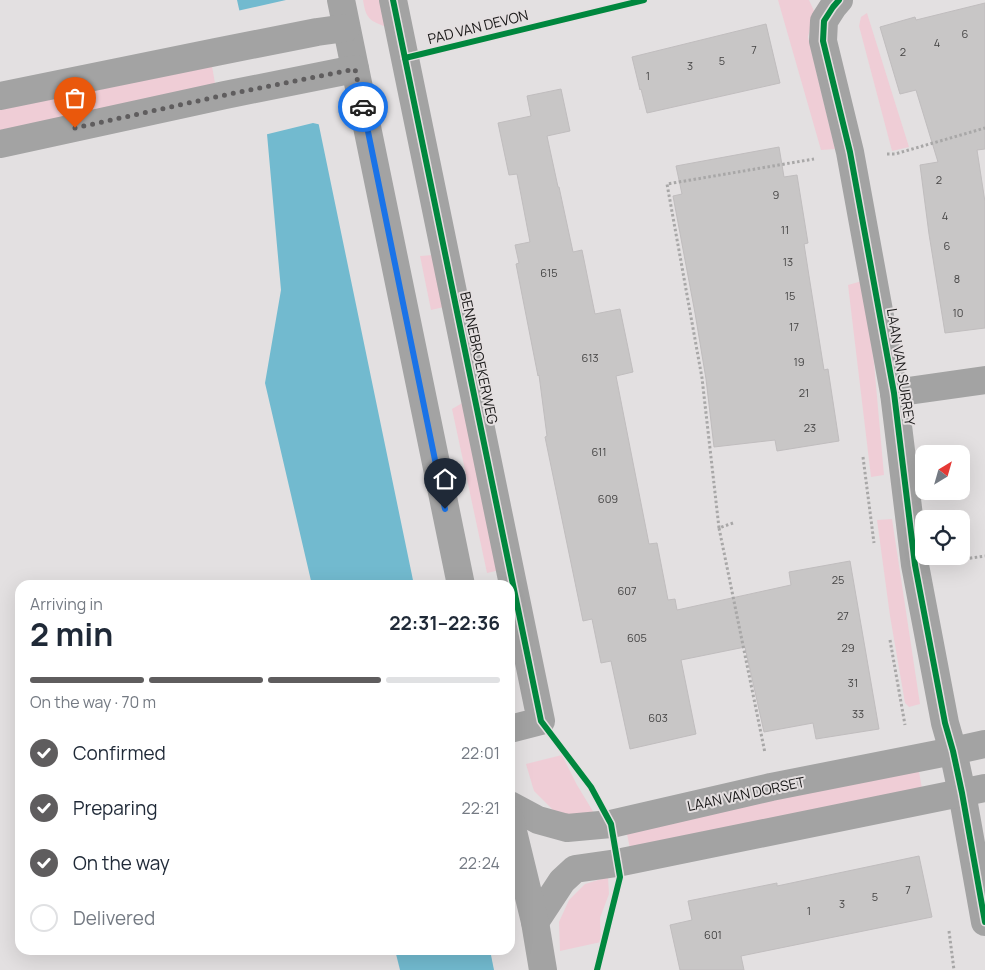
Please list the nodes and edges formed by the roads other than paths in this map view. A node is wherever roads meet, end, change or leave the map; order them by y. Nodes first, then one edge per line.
1 (341, 0) edge
2 (393, 0) edge
3 (836, 4) edge
4 (346, 28) junction
5 (355, 69) junction
6 (0, 96) edge
7 (0, 144) edge
8 (985, 380) edge
9 (894, 393) junction
10 (460, 580) edge
11 (512, 580) edge
12 (515, 594) edge
13 (515, 728) edge
14 (985, 744) edge
15 (953, 751) junction
16 (974, 790) edge
17 (515, 808) edge
18 (515, 840) edge
19 (535, 922) junction
20 (985, 922) edge
21 (543, 970) edge

1 - 4 street
2 - 11 street, BENNEBROEKERWEG
3 - 9 street, LAAN VAN SURREY
4 - 5 street
4 - 6 street
5 - 7 street
5 - 10 street
8 - 9 street
9 - 15 street, LAAN VAN SURREY
12 - 13 street, BENNEBROEKERWEG
14 - 15 street, LAAN VAN DORSET
15 - 16 street, LAAN VAN SURREY
15 - 17 street, LAAN VAN DORSET
16 - 19 street
16 - 20 street, LAAN VAN SURREY
18 - 19 street
19 - 21 street

